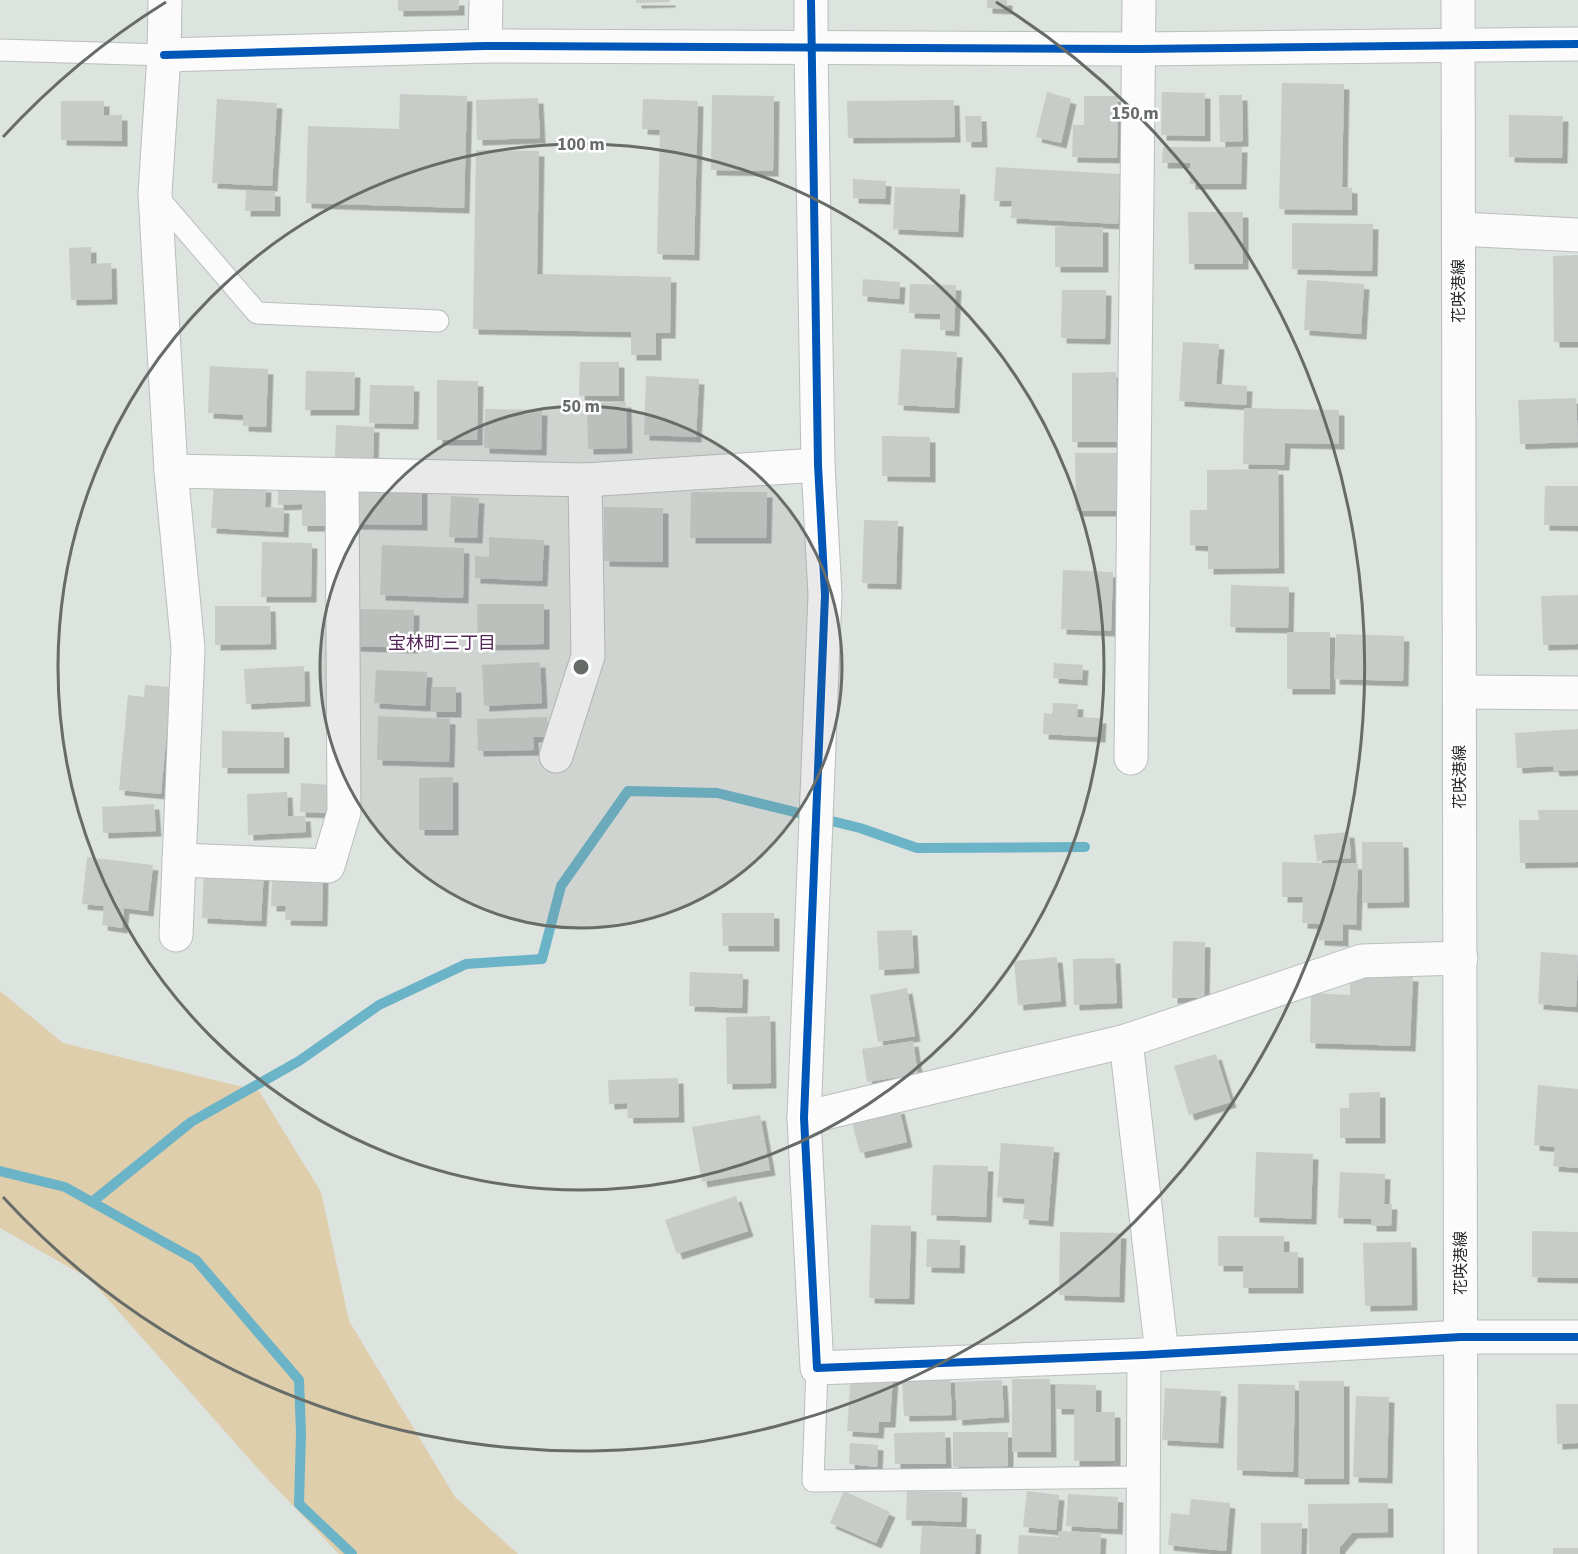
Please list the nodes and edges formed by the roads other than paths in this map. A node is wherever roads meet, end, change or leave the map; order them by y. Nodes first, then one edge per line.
1 (165, 0) edge
2 (486, 0) edge
3 (811, 0) edge
4 (1139, 0) edge
5 (1458, 0) edge
6 (1578, 44) edge
7 (1458, 45) junction
8 (485, 46) junction
9 (811, 49) junction
10 (1139, 49) junction
11 (0, 50) edge
12 (164, 56) junction
13 (155, 193) junction
14 (1459, 229) junction
15 (1578, 235) edge
16 (438, 321) dead end
17 (818, 465) junction
18 (171, 471) junction
19 (342, 474) junction
20 (585, 480) junction
21 (1460, 692) junction
22 (1578, 693) edge
23 (556, 756) dead end
24 (1131, 758) dead end
25 (179, 860) junction
26 (176, 934) dead end
27 (1461, 958) junction
28 (1126, 1041) junction
29 (804, 1118) junction
30 (1461, 1336) junction
31 (1578, 1337) edge
32 (1153, 1354) junction
33 (817, 1368) junction
34 (1143, 1477) junction
35 (1143, 1554) edge
36 (1461, 1554) edge

1 - 12 street
2 - 8 street
3 - 9 street
4 - 10 street
5 - 7 street, 花咲港線
6 - 7 street
7 - 10 street
7 - 14 street, 花咲港線
8 - 9 street
8 - 12 street
9 - 10 street
9 - 17 street
10 - 24 street
11 - 12 lane
12 - 13 street
13 - 16 lane
13 - 18 street
14 - 15 street
14 - 21 street, 花咲港線
17 - 20 street
17 - 29 street
18 - 19 street
18 - 25 street
19 - 20 street
19 - 25 street
20 - 23 street
21 - 22 street
21 - 27 street, 花咲港線
25 - 26 street
27 - 28 street
27 - 30 street, 花咲港線
28 - 29 street
28 - 32 street
29 - 33 street
30 - 31 street
30 - 32 street
30 - 36 street, 花咲港線
32 - 33 street
32 - 34 street
33 - 34 lane
34 - 35 street

